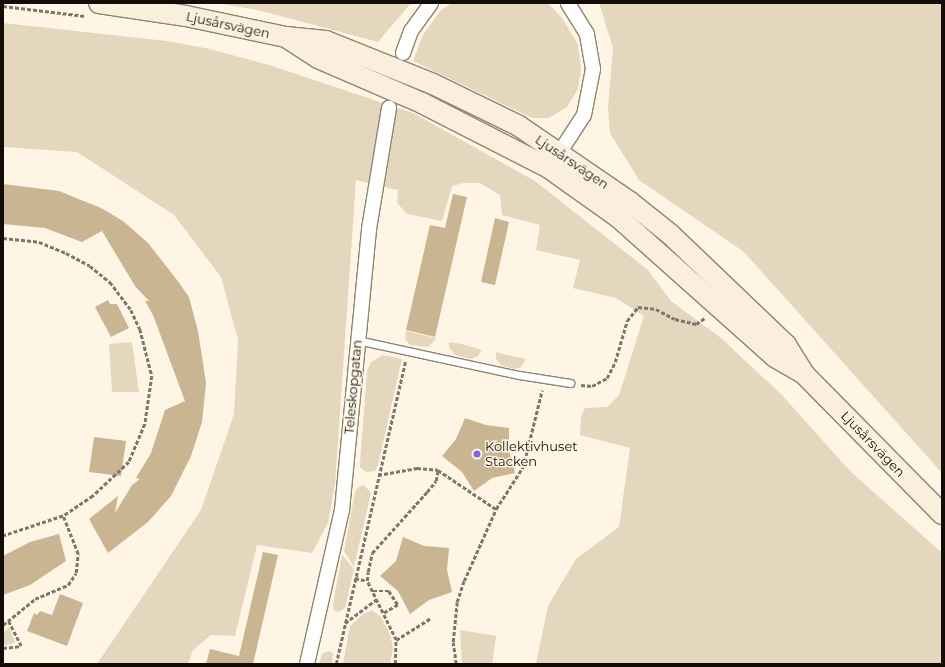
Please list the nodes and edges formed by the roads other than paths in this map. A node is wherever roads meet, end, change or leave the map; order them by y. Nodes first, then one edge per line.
1 (431, 3) edge
2 (570, 3) edge
3 (93, 9) edge
4 (404, 52) dead end
5 (389, 108) dead end
6 (554, 160) junction
7 (358, 340) junction
8 (570, 383) road end
9 (942, 514) edge
10 (307, 664) edge

1 - 4 street
2 - 6 street
3 - 6 main road, Ljusårsvägen
5 - 7 street, Teleskopgatan
6 - 9 main road, Ljusårsvägen
7 - 8 lane
7 - 10 street, Teleskopgatan

